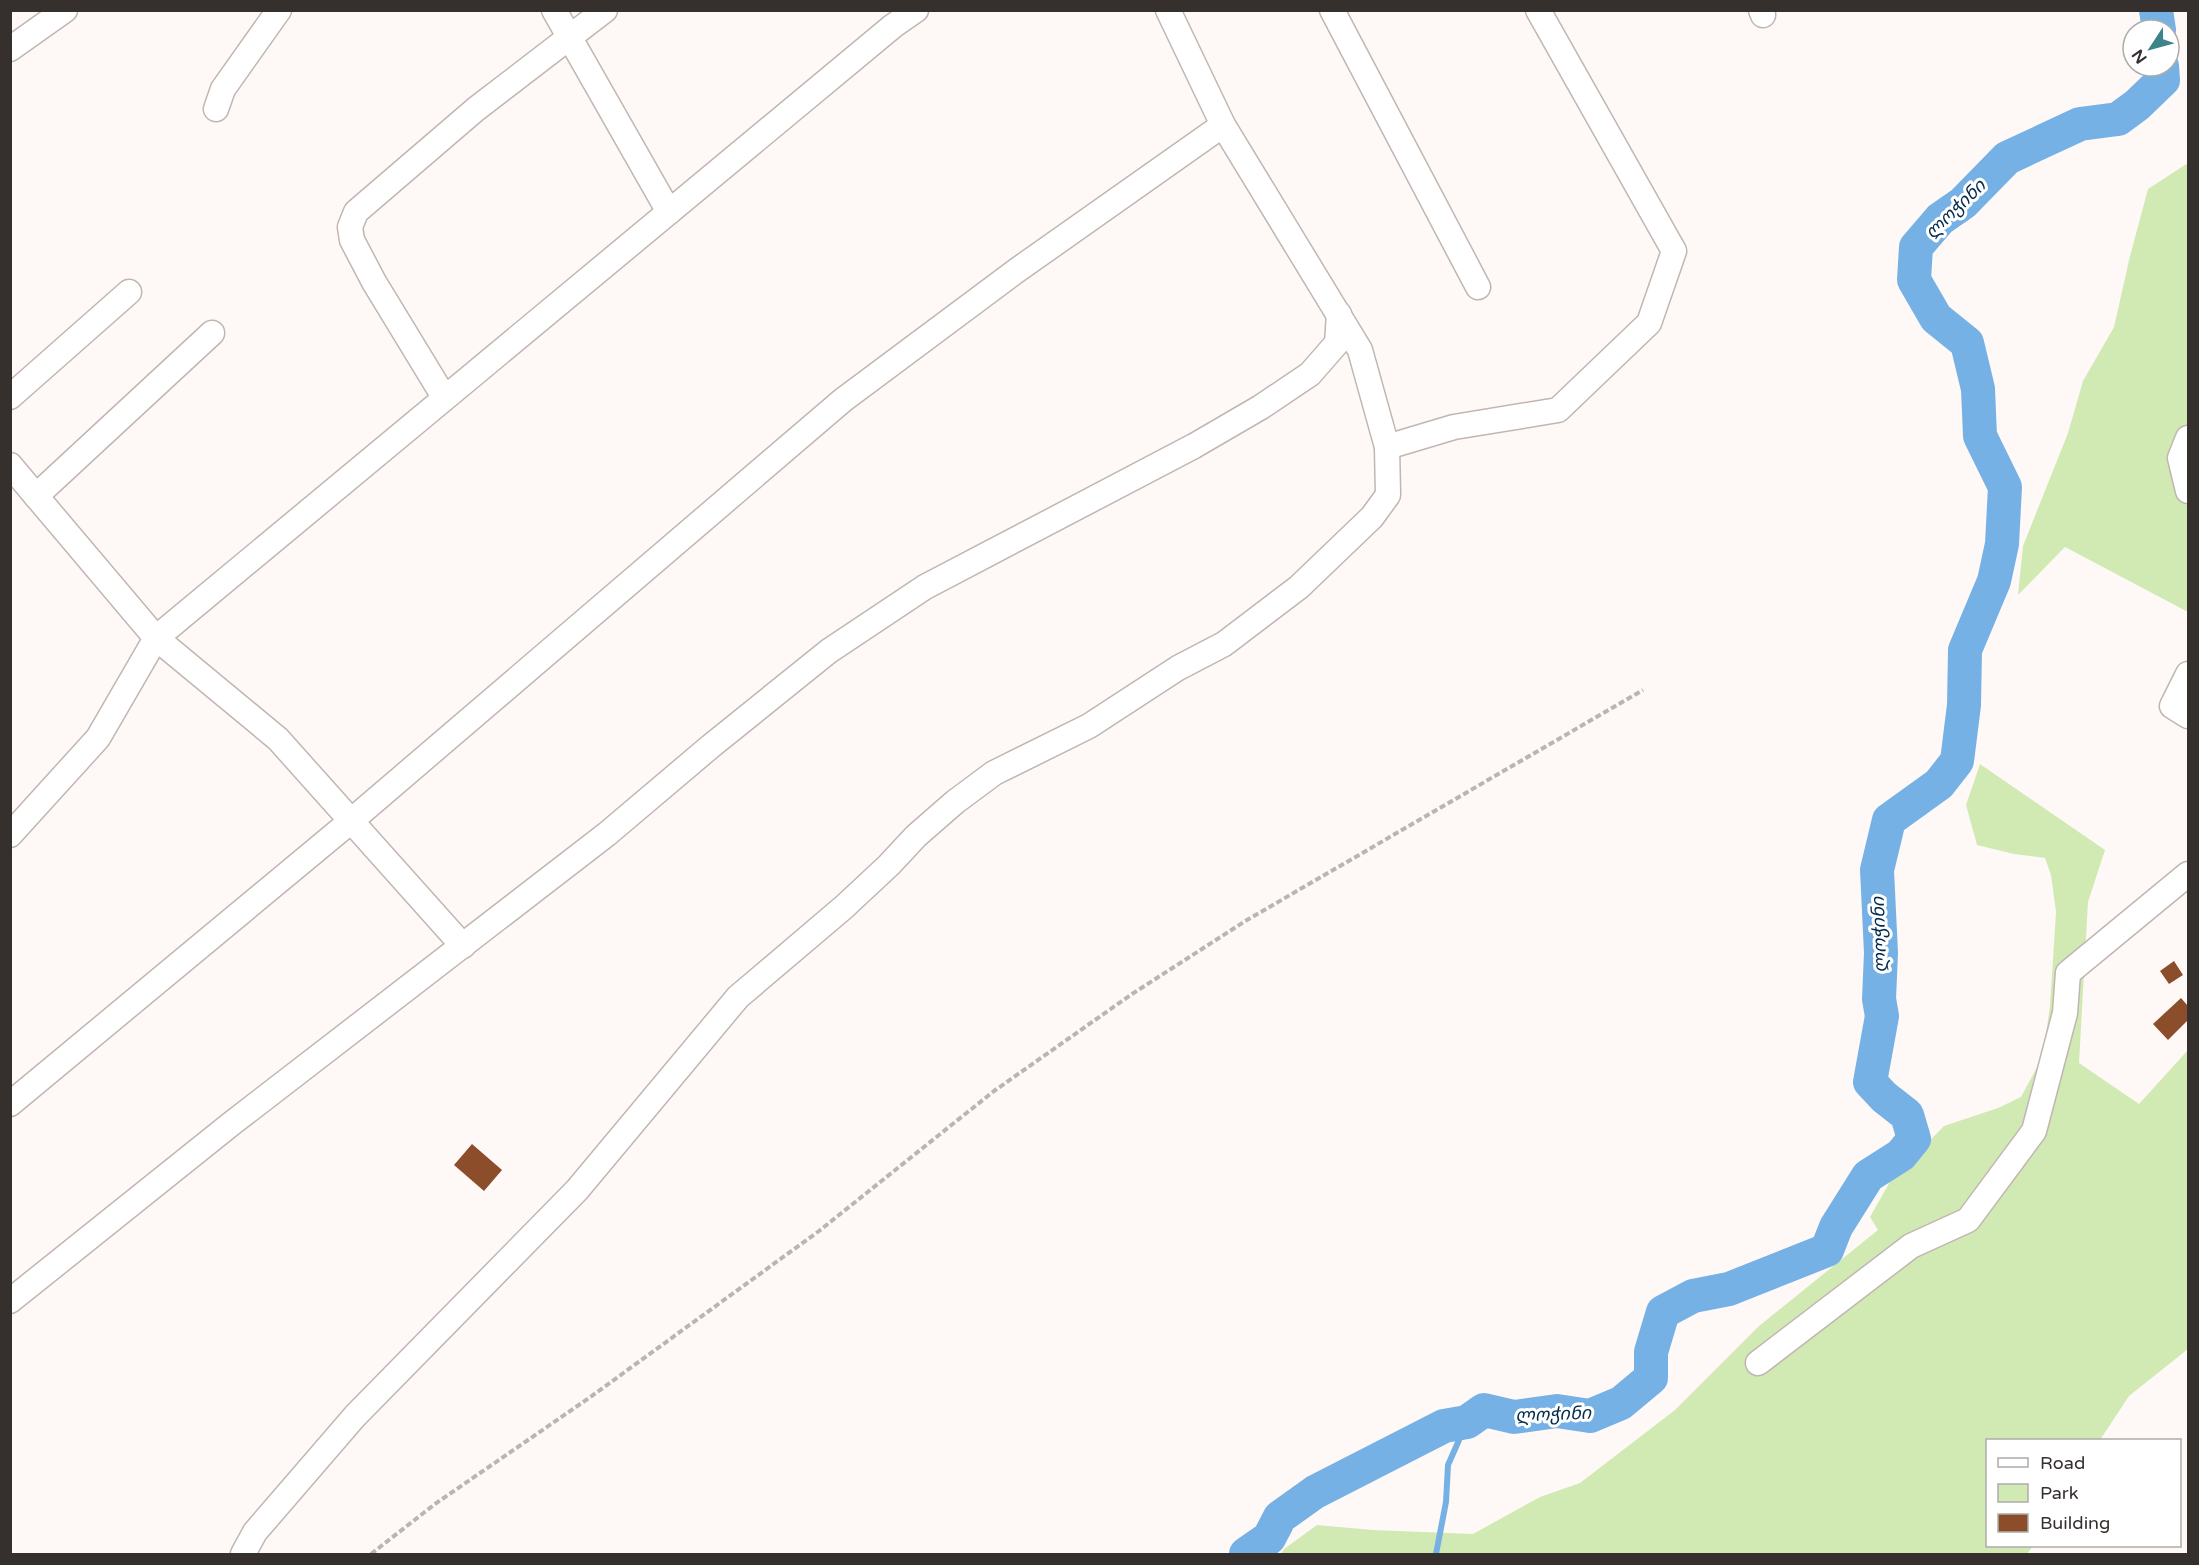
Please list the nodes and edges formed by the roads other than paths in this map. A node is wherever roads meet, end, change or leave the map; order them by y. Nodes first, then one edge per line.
1 (64, 10) edge
2 (279, 10) edge
3 (554, 10) edge
4 (605, 10) edge
5 (915, 10) edge
6 (1168, 10) edge
7 (1332, 10) edge
8 (1538, 10) edge
9 (889, 18) edge
10 (569, 38) junction
11 (14, 42) edge
12 (216, 109) dead end
13 (1223, 125) junction
14 (669, 212) junction
15 (1478, 287) dead end
16 (129, 291) dead end
17 (1339, 314) junction
18 (212, 333) dead end
19 (10, 397) edge
20 (444, 397) junction
21 (2188, 438) edge
22 (1387, 447) junction
23 (10, 465) edge
24 (2188, 491) edge
25 (36, 496) junction
26 (156, 638) junction
27 (2188, 674) edge
28 (2188, 716) edge
29 (351, 821) junction
30 (10, 835) edge
31 (2188, 874) edge
32 (463, 946) junction
33 (10, 1104) edge
34 (10, 1301) edge
35 (1758, 1363) dead end
36 (243, 1554) edge

1 - 11 street
2 - 12 street
3 - 10 street
4 - 10 street
5 - 9 street
6 - 13 street
7 - 15 street
8 - 22 street
9 - 14 street
10 - 14 street
10 - 20 street
13 - 17 street
13 - 29 street
14 - 20 street
16 - 19 street
17 - 22 street
17 - 32 street
18 - 25 street
20 - 26 street
21 - 24 street
22 - 36 street
23 - 25 street
25 - 26 street
26 - 29 street
26 - 30 street
27 - 28 street
29 - 32 street
29 - 33 street
31 - 35 street
32 - 34 street

